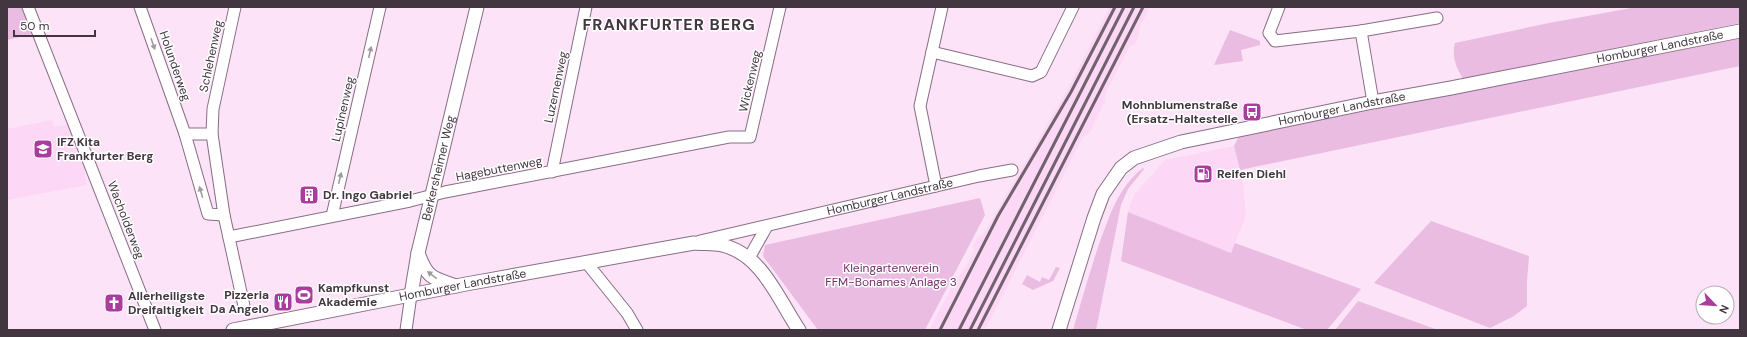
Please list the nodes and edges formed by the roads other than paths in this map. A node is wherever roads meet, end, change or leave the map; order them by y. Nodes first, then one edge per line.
1 (28, 7) edge
2 (140, 7) edge
3 (235, 7) edge
4 (380, 7) edge
5 (477, 7) edge
6 (586, 7) edge
7 (780, 7) edge
8 (942, 7) edge
9 (1073, 7) edge
10 (1279, 7) edge
11 (1437, 18) dead end
12 (1361, 31) junction
13 (1740, 31) edge
14 (932, 52) junction
15 (1374, 102) junction
16 (184, 134) junction
17 (212, 134) junction
18 (750, 137) joint
19 (1012, 170) dead end
20 (552, 172) junction
21 (936, 186) junction
22 (433, 196) junction
23 (224, 215) junction
24 (332, 216) junction
25 (767, 226) junction
26 (230, 237) junction
27 (694, 243) junction
28 (418, 253) junction
29 (749, 258) junction
30 (586, 262) junction
31 (456, 286) junction
32 (412, 295) junction
33 (244, 306) dead end
34 (156, 330) edge
35 (233, 330) edge
36 (406, 330) edge
37 (637, 330) edge
38 (799, 330) edge
39 (1059, 330) edge

1 - 34 street, Wacholderweg
2 -> 16 street, Holunderweg
3 - 17 street, Schlehenweg
24 -> 4 street, Lupinenweg
5 - 22 street, Berkersheimer Weg
6 - 20 street, Luzernenweg
7 - 18 street, Wickenweg
8 - 14 street
9 - 14 street
10 - 12 street
11 - 12 street
12 - 15 street
13 - 15 street, Homburger Landstraße
14 - 21 street
15 - 39 street, Homburger Landstraße
16 - 17 street
23 -> 16 street, Holunderweg
17 - 23 street
18 - 20 street, Hagebuttenweg
19 - 21 street, Homburger Landstraße
20 - 22 street, Hagebuttenweg
21 - 25 street, Homburger Landstraße
22 - 24 street, Hagebuttenweg
22 - 28 street, Berkersheimer Weg
23 - 26 street
24 - 26 street, Hagebuttenweg
25 - 27 street, Homburger Landstraße
25 - 29 street
26 - 33 street
27 - 29 street, Homburger Landstraße
27 - 30 street, Homburger Landstraße
31 -> 28 street
28 - 32 street, Berkersheimer Weg
29 - 38 street, Homburger Landstraße
30 - 31 street, Homburger Landstraße
30 - 37 street
31 - 32 street, Homburger Landstraße
32 - 35 street, Homburger Landstraße
32 - 36 street, Berkersheimer Weg

